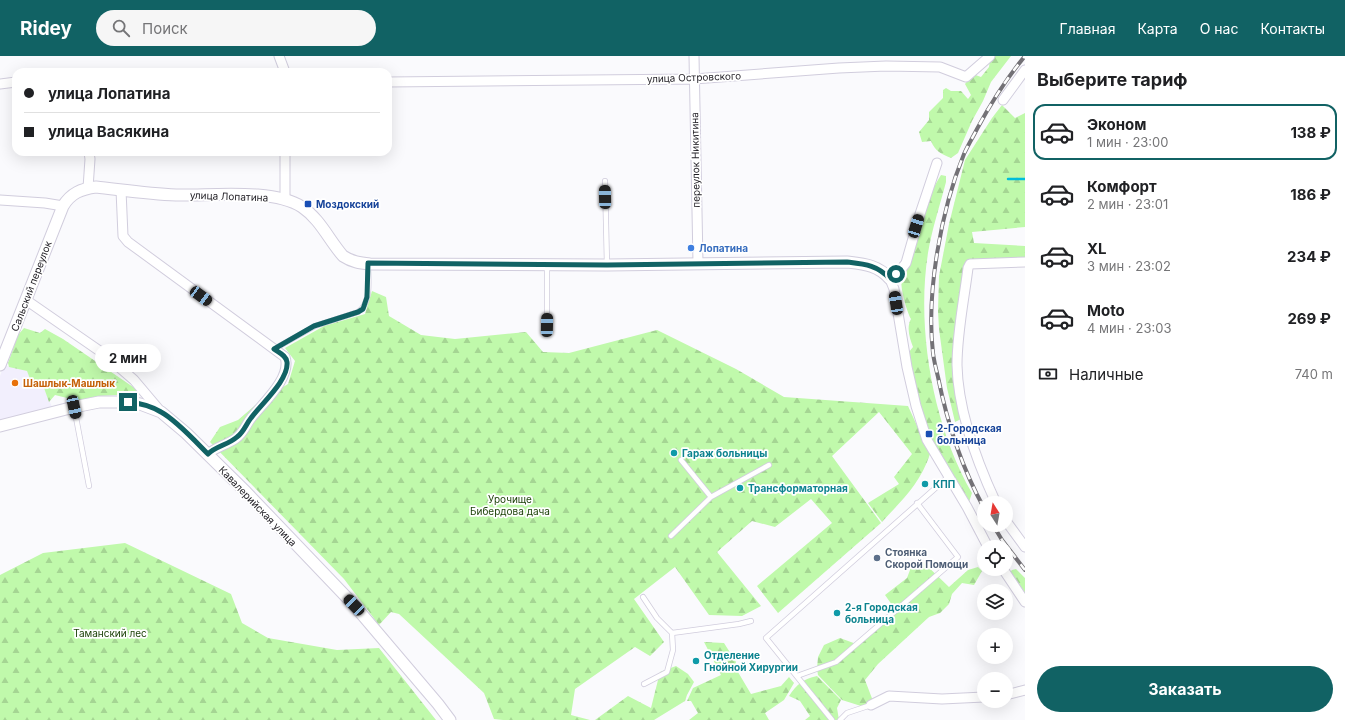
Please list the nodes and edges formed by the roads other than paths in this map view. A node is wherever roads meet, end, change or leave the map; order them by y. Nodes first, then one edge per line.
1 (279, 56) edge
2 (694, 56) edge
3 (990, 56) edge
4 (284, 68) edge
5 (1025, 70) edge
6 (694, 79) junction
7 (12, 82) edge
8 (392, 82) edge
9 (0, 84) edge
10 (1003, 100) dead end
11 (90, 156) edge
12 (285, 156) edge
13 (938, 163) dead end
14 (605, 181) dead end
15 (88, 188) junction
16 (121, 190) junction
17 (0, 200) edge
18 (285, 200) junction
19 (63, 206) junction
20 (1025, 262) edge
21 (368, 263) junction
22 (698, 264) junction
23 (547, 265) junction
24 (607, 265) junction
25 (890, 279) junction
26 (26, 300) junction
27 (547, 325) dead end
28 (274, 349) junction
29 (0, 365) edge
30 (74, 407) junction
31 (161, 412) junction
32 (0, 426) edge
33 (208, 454) junction
34 (681, 460) dead end
35 (769, 465) dead end
36 (948, 477) junction
37 (88, 486) dead end
38 (993, 496) edge
39 (711, 497) junction
40 (917, 503) junction
41 (1013, 531) edge
42 (671, 536) dead end
43 (984, 540) edge
44 (1025, 547) edge
45 (1008, 576) edge
46 (643, 597) dead end
47 (1025, 602) edge
48 (751, 621) dead end
49 (672, 633) junction
50 (797, 676) junction
51 (644, 684) dead end
52 (1025, 690) edge
53 (1013, 693) edge
54 (977, 697) edge
55 (871, 705) joint
56 (450, 720) edge
57 (832, 720) edge
58 (840, 720) edge

1 - 4 street
2 - 6 street, переулок Никитина
3 - 6 street, улица Островского
5 - 10 street
6 - 8 street, улица Островского
6 - 22 street, переулок Никитина
7 - 9 street
11 - 15 street
12 - 18 street
13 - 25 street
14 - 24 lane
15 - 16 street, улица Лопатина
15 - 19 street, улица Лопатина
16 - 18 street, улица Лопатина
16 - 28 street
17 - 19 street
18 - 21 street, улица Лопатина
19 - 26 street, Сальский переулок
20 - 38 street
21 - 23 street, улица Лопатина
21 - 28 lane
22 - 24 street, улица Лопатина
22 - 25 street, улица Лопатина
23 - 24 street, улица Лопатина
23 - 27 lane
25 - 36 street
26 - 29 street, Сальский переулок
26 - 31 street, Кавалерийская улица
28 - 33 street
30 - 31 street
30 - 32 street
30 - 37 lane
31 - 33 street, Кавалерийская улица
33 - 56 street, Кавалерийская улица
34 - 39 lane
35 - 39 lane
36 - 40 lane
36 - 43 street
39 - 42 lane
40 - 50 lane
40 - 50 lane
41 - 44 street
45 - 47 street
46 - 49 lane
48 - 49 lane
49 - 51 lane
50 - 57 lane
52 - 53 street
54 - 55 street
55 - 58 lane

